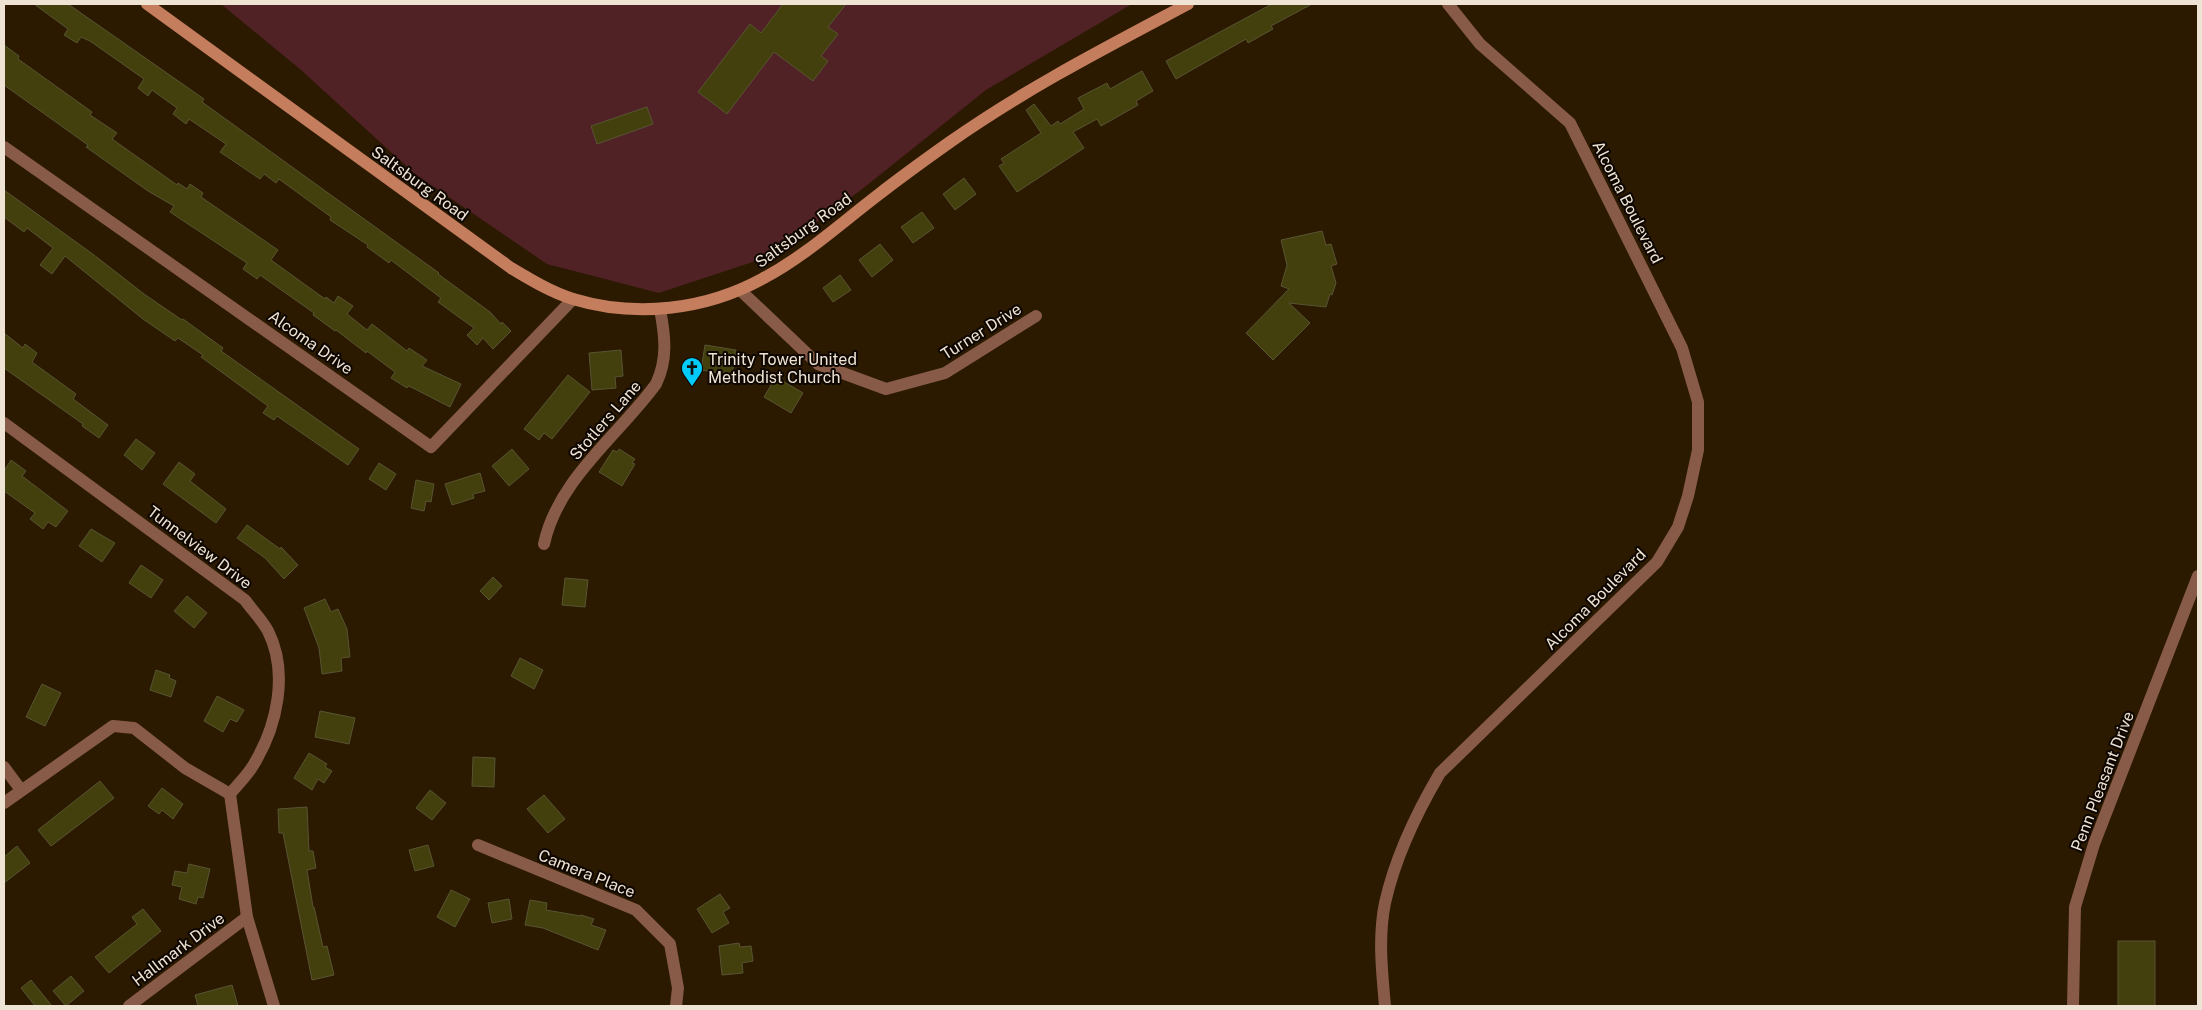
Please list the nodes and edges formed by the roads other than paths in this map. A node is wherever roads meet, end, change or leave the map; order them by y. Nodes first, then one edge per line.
1 (146, 4) edge
2 (1188, 4) edge
3 (1448, 4) edge
4 (4, 147) edge
5 (740, 290) junction
6 (573, 299) junction
7 (660, 309) junction
8 (1036, 316) dead end
9 (4, 423) edge
10 (544, 544) dead end
11 (2198, 576) edge
12 (4, 767) edge
13 (20, 790) junction
14 (230, 794) junction
15 (4, 803) edge
16 (478, 845) dead end
17 (247, 917) junction
18 (129, 1006) edge
19 (274, 1006) edge
20 (676, 1006) edge
21 (1385, 1006) edge
22 (2074, 1006) edge

1 - 6 main road, Saltsburg Road
2 - 5 main road, Saltsburg Road
3 - 21 street, Alcoma Boulevard
4 - 6 street, Alcoma Drive
5 - 7 main road, Saltsburg Road
5 - 8 street, Turner Drive
6 - 7 main road, Saltsburg Road
7 - 10 street, Stotlers Lane
9 - 14 street, Tunnelview Drive
11 - 22 street, Penn Pleasant Drive
12 - 13 street
13 - 14 street
13 - 15 street
14 - 17 street
16 - 20 street, Camera Place
17 - 18 street, Hallmark Drive
17 - 19 street

